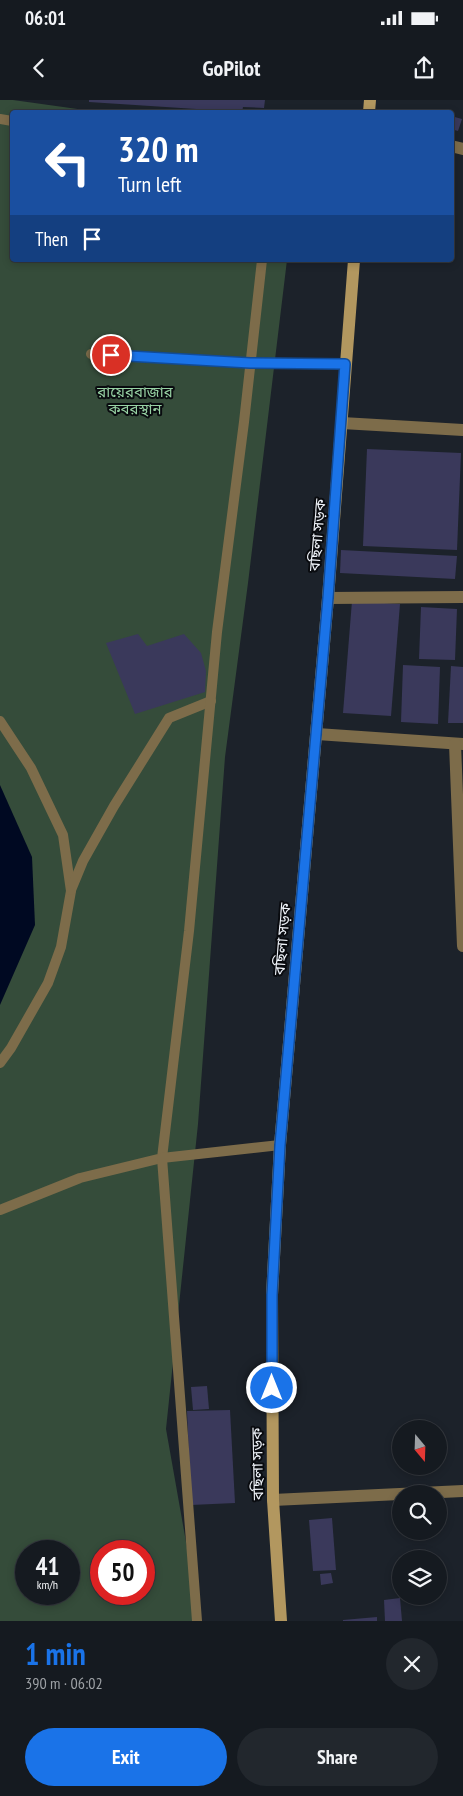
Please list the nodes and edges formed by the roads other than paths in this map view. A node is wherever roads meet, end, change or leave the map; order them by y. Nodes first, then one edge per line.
1 (262, 262) edge
2 (354, 262) edge
3 (91, 354) dead end
4 (250, 363) junction
5 (345, 364) junction
6 (342, 423) junction
7 (463, 430) edge
8 (463, 597) edge
9 (328, 598) junction
10 (211, 701) junction
11 (0, 721) edge
12 (317, 734) junction
13 (459, 744) edge
14 (71, 891) junction
15 (463, 946) edge
16 (0, 1063) edge
17 (280, 1145) junction
18 (162, 1158) junction
19 (0, 1210) edge
20 (463, 1491) edge
21 (273, 1500) junction
22 (197, 1621) edge
23 (281, 1621) edge

1 - 4 lane
2 - 5 main road, বছিলা সড়ক
3 - 4 lane
4 - 5 lane
4 - 10 lane
5 - 6 main road, বছিলা সড়ক
6 - 7 street
6 - 9 main road, বছিলা সড়ক
8 - 9 street
9 - 12 main road, বছিলা সড়ক
10 - 14 lane
10 - 18 lane
11 - 14 lane
12 - 13 street
12 - 17 main road, বছিলা সড়ক
13 - 15 street
14 - 16 lane
17 - 18 lane
17 - 21 main road, বছিলা সড়ক
18 - 19 lane
18 - 22 lane
20 - 21 street
21 - 23 main road, বছিলা সড়ক

